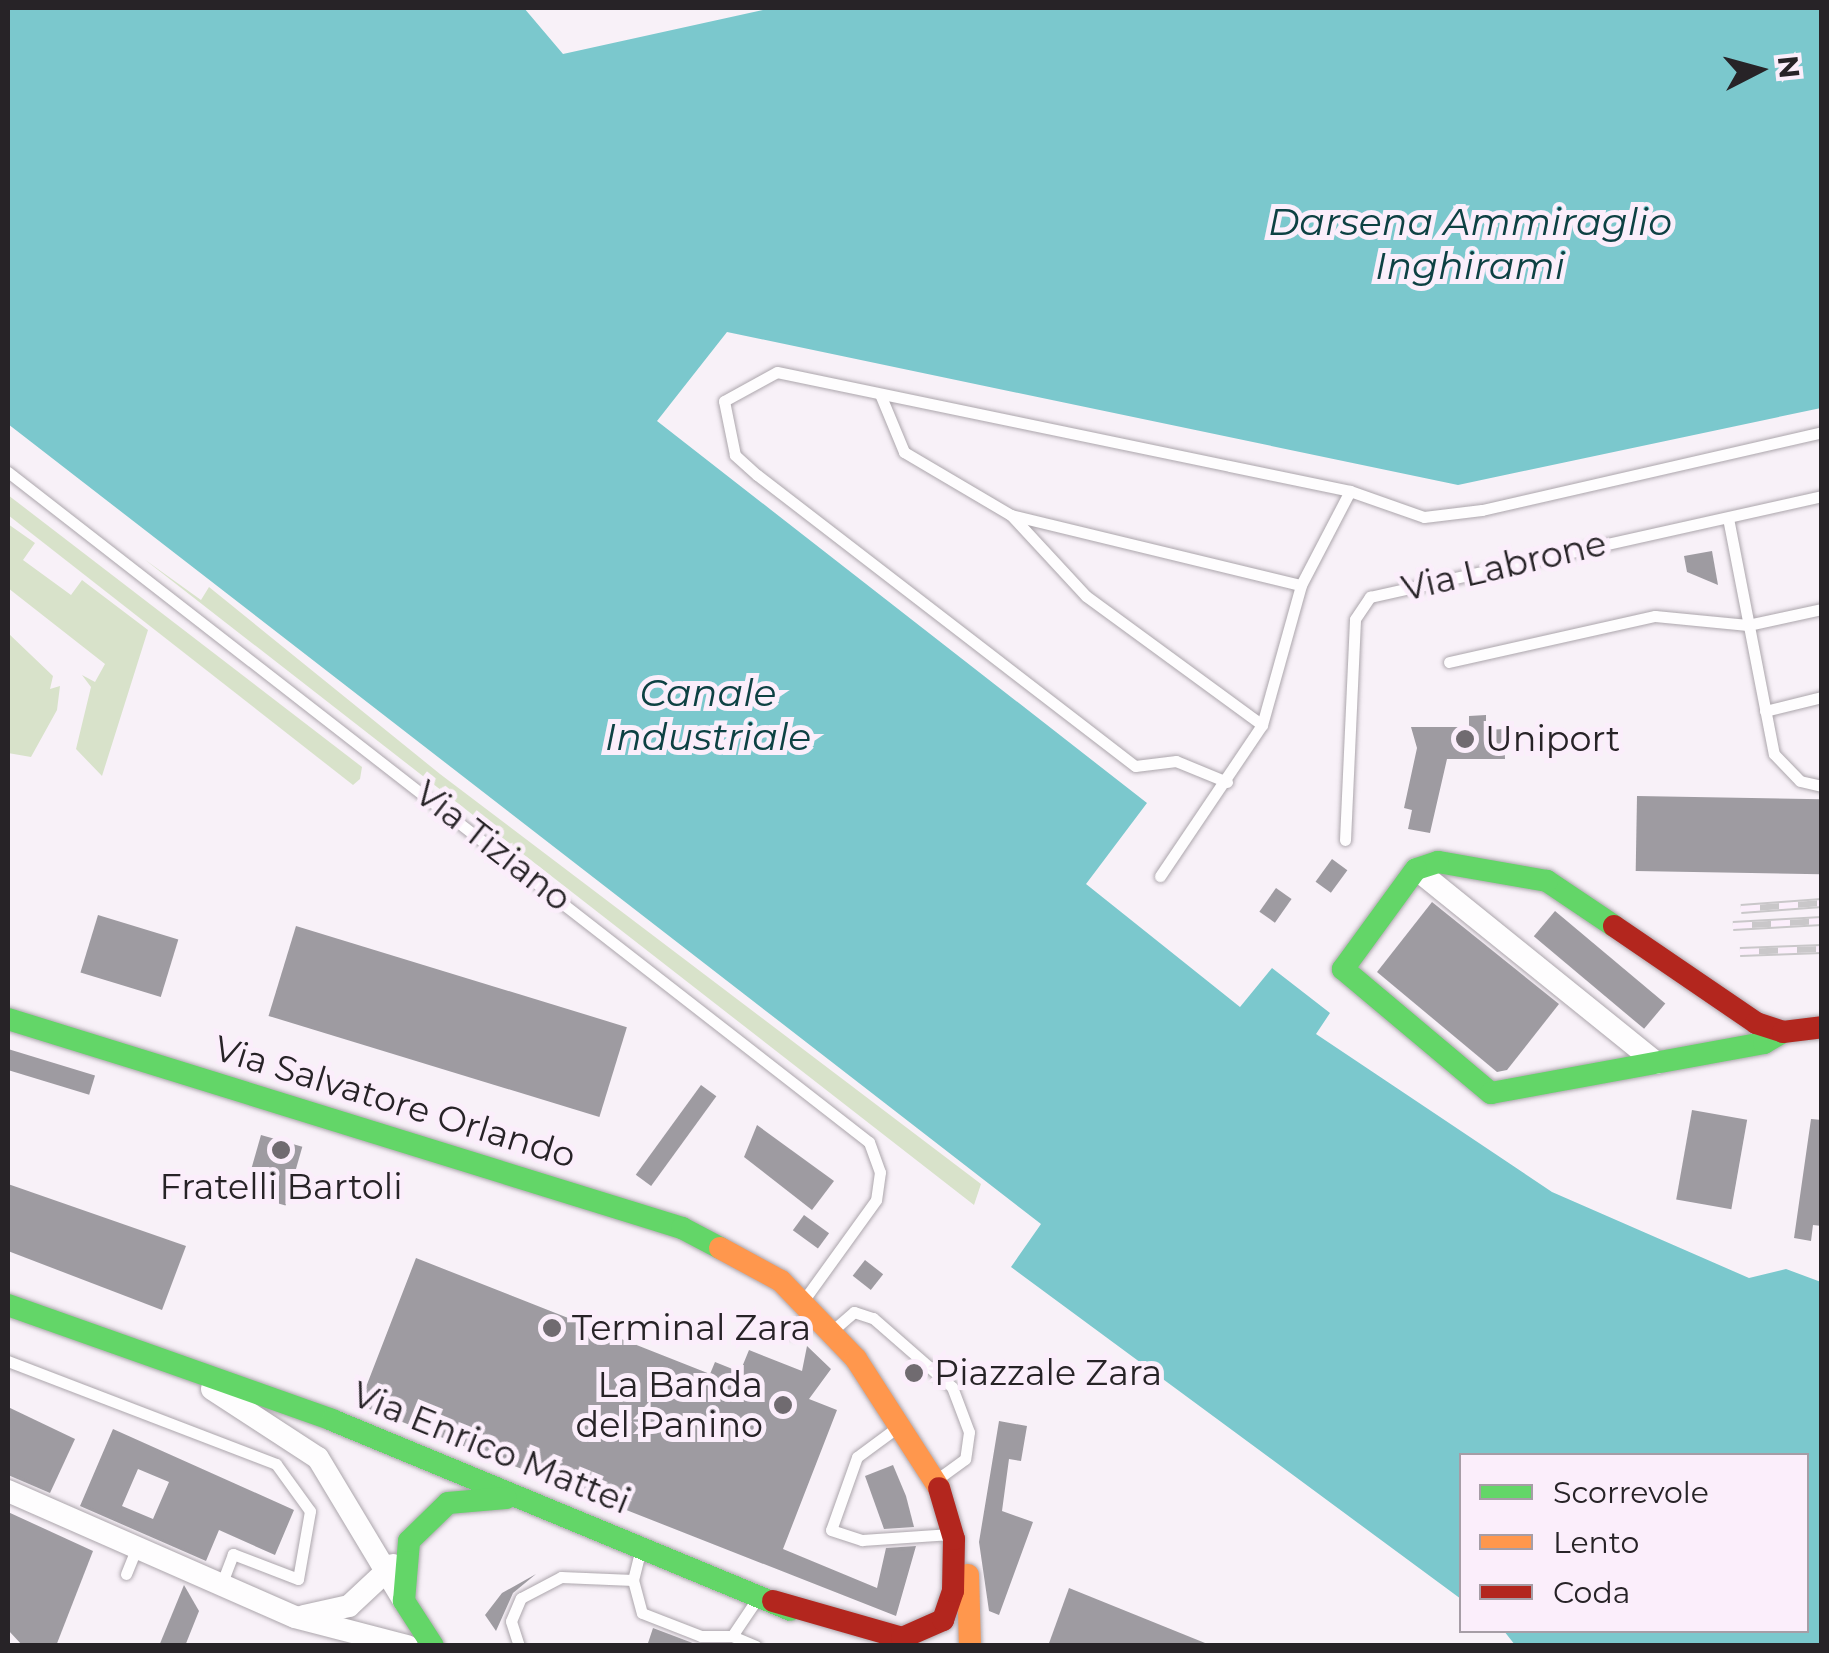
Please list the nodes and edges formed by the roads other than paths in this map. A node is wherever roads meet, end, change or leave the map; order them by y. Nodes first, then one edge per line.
1 (880, 394) junction
2 (1822, 432) edge
3 (8, 472) edge
4 (1350, 491) junction
5 (1822, 496) edge
6 (1012, 516) junction
7 (1728, 518) junction
8 (1300, 586) junction
9 (1822, 609) edge
10 (1748, 625) junction
11 (1449, 662) dead end
12 (1822, 697) edge
13 (1765, 710) junction
14 (1262, 725) junction
15 (1227, 782) junction
16 (1822, 786) edge
17 (1345, 840) dead end
18 (1416, 869) junction
19 (1160, 876) dead end
20 (8, 1019) edge
21 (1822, 1027) edge
22 (1783, 1032) junction
23 (1656, 1063) junction
24 (8, 1305) edge
25 (809, 1306) junction
26 (832, 1331) junction
27 (793, 1333) dead end
28 (8, 1362) edge
29 (179, 1369) junction
30 (903, 1424) junction
31 (936, 1479) junction
32 (8, 1491) edge
33 (520, 1499) junction
34 (954, 1536) junction
35 (409, 1541) junction
36 (642, 1547) junction
37 (136, 1549) junction
38 (126, 1574) dead end
39 (387, 1574) junction
40 (633, 1580) junction
41 (222, 1586) junction
42 (767, 1598) junction
43 (404, 1601) junction
44 (295, 1617) junction
45 (732, 1636) junction
46 (845, 1640) edge
47 (407, 1646) edge
48 (433, 1646) edge
49 (519, 1646) edge
50 (756, 1646) edge
51 (874, 1646) edge
52 (970, 1646) edge

1 - 4 lane
1 - 6 lane
1 - 15 lane
2 - 4 lane
3 - 25 lane, Via Tiziano
4 - 8 lane
5 - 7 lane, Via Labrone
6 - 8 lane
6 - 14 lane
7 - 10 lane
7 - 17 lane, Via Labrone
8 - 14 lane
9 - 10 lane
10 - 11 lane
10 - 13 lane
12 - 13 lane
13 - 16 lane
14 - 15 lane
15 - 19 lane
18 - 22 main road
18 - 23 street
18 - 23 main road
20 - 25 main road, Via Salvatore Orlando
21 - 22 main road
22 - 23 main road
24 - 29 main road, Via Enrico Mattei
25 - 26 main road
25 - 27 lane
26 - 30 main road
26 - 31 lane
28 - 41 lane
29 - 33 main road, Via Enrico Mattei
29 - 39 street, Via Enrico Mattei
30 - 31 main road
30 - 34 lane
31 - 34 main road
32 - 37 street
33 - 35 main road
33 - 36 main road, Via Enrico Mattei
34 - 42 main road, Via Enrico Mattei
34 - 52 main road
35 - 39 street
35 - 43 main road
36 - 40 lane
36 - 42 main road, Via Enrico Mattei
37 - 38 lane
37 - 41 street
39 - 43 street, Via Enrico Mattei
39 - 44 street
40 - 45 lane
40 - 49 lane
41 - 44 street
42 - 45 lane
42 - 46 main road, Via Enrico Mattei
43 - 48 main road
44 - 47 street
45 - 50 lane
46 - 51 main road, Via Enrico Mattei

